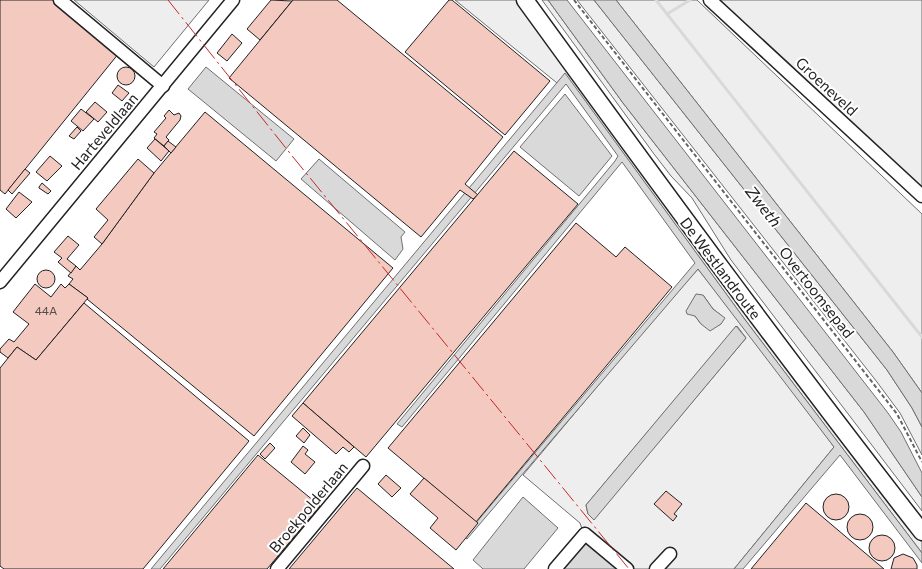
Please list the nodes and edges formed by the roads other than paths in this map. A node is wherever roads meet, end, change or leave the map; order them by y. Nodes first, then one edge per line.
1 (60, 0) edge
2 (233, 0) edge
3 (525, 0) edge
4 (537, 0) edge
5 (710, 0) edge
6 (163, 86) junction
7 (922, 196) edge
8 (0, 282) edge
9 (363, 466) dead end
10 (922, 516) edge
11 (922, 532) edge
12 (670, 554) dead end
13 (277, 569) edge
14 (555, 569) edge
15 (627, 569) edge
16 (656, 569) edge

1 - 6 street
2 - 6 street, Harteveldlaan
3 - 11 main road, De Westlandroute
4 - 10 main road, De Westlandroute
5 - 7 street, Groeneveld
6 - 8 street, Harteveldlaan
9 - 13 street, Broekpolderlaan
12 - 16 street
14 - 15 street

